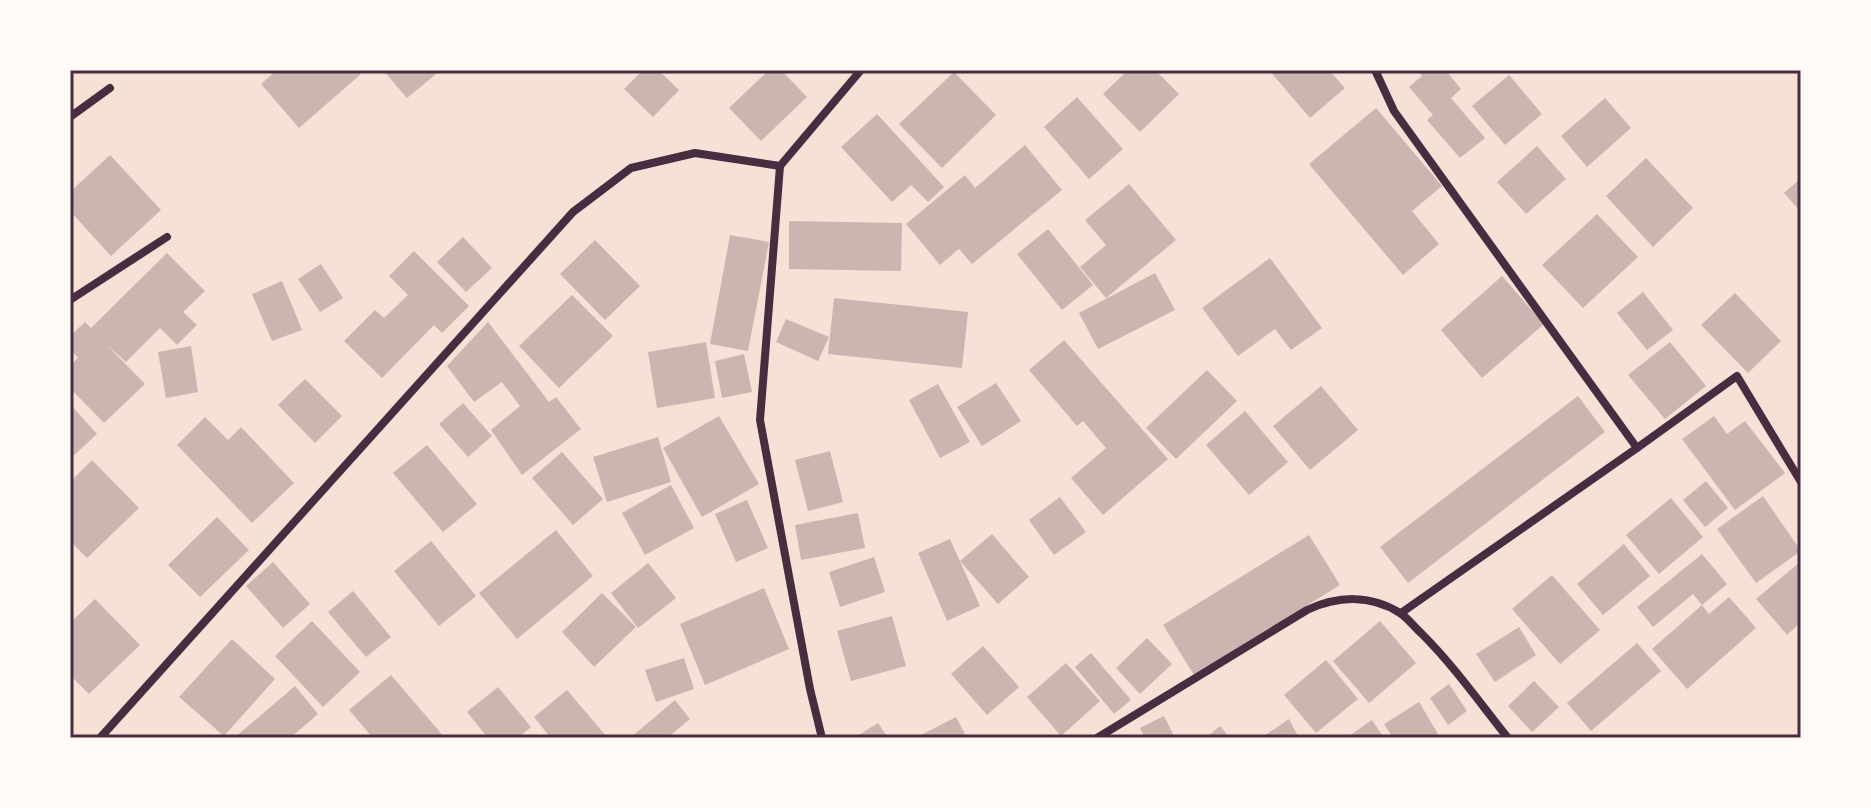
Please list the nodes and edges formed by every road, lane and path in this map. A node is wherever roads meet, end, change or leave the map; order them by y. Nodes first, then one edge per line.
1 (861, 70) edge
2 (1375, 70) edge
3 (110, 88) dead end
4 (70, 117) edge
5 (780, 166) junction
6 (167, 237) dead end
7 (70, 300) edge
8 (1637, 448) junction
9 (1801, 482) edge
10 (1401, 613) junction
11 (100, 738) edge
12 (822, 738) edge
13 (1097, 738) edge
14 (1508, 738) edge

1 - 5 street
2 - 8 street
3 - 4 street
5 - 11 street
5 - 12 street
6 - 7 street
8 - 9 street
8 - 10 street
10 - 13 street
10 - 14 street

